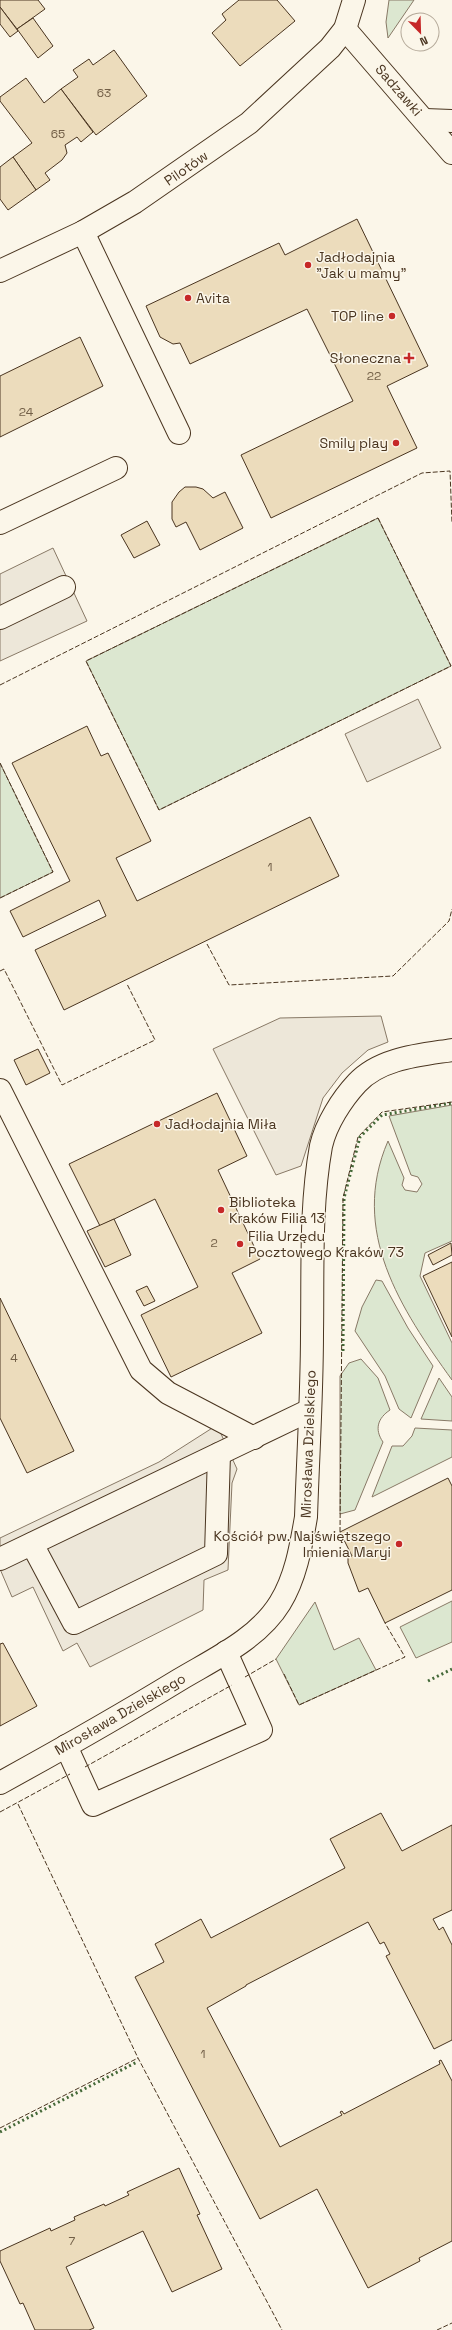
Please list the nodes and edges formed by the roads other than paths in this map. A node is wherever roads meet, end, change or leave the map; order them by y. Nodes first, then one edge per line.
1 (349, 0) edge
2 (354, 0) edge
3 (345, 29) junction
4 (425, 120) junction
5 (452, 121) edge
6 (452, 152) edge
7 (83, 232) junction
8 (0, 271) edge
9 (179, 433) dead end
10 (116, 468) dead end
11 (0, 523) edge
12 (64, 587) dead end
13 (0, 618) edge
14 (452, 1050) edge
15 (0, 1090) edge
16 (310, 1410) junction
17 (254, 1438) junction
18 (219, 1454) junction
19 (32, 1544) junction
20 (0, 1559) edge
21 (226, 1652) junction
22 (66, 1746) junction
23 (0, 1783) edge

1 - 3 street
2 - 3 street, Pilotów
3 - 4 street, Sadzawki
3 - 7 street, Pilotów
4 - 5 street
4 - 6 street, Sadzawki
7 - 8 street, Pilotów
7 - 9 street
10 - 11 street
12 - 13 street
14 - 16 street, Mirosława Dzielskiego
15 - 17 street
16 - 17 street
16 - 21 street, Mirosława Dzielskiego
17 - 18 street
18 - 19 street
18 - 19 street
19 - 20 street
21 - 22 street, Mirosława Dzielskiego
21 - 22 street
22 - 23 street, Mirosława Dzielskiego

